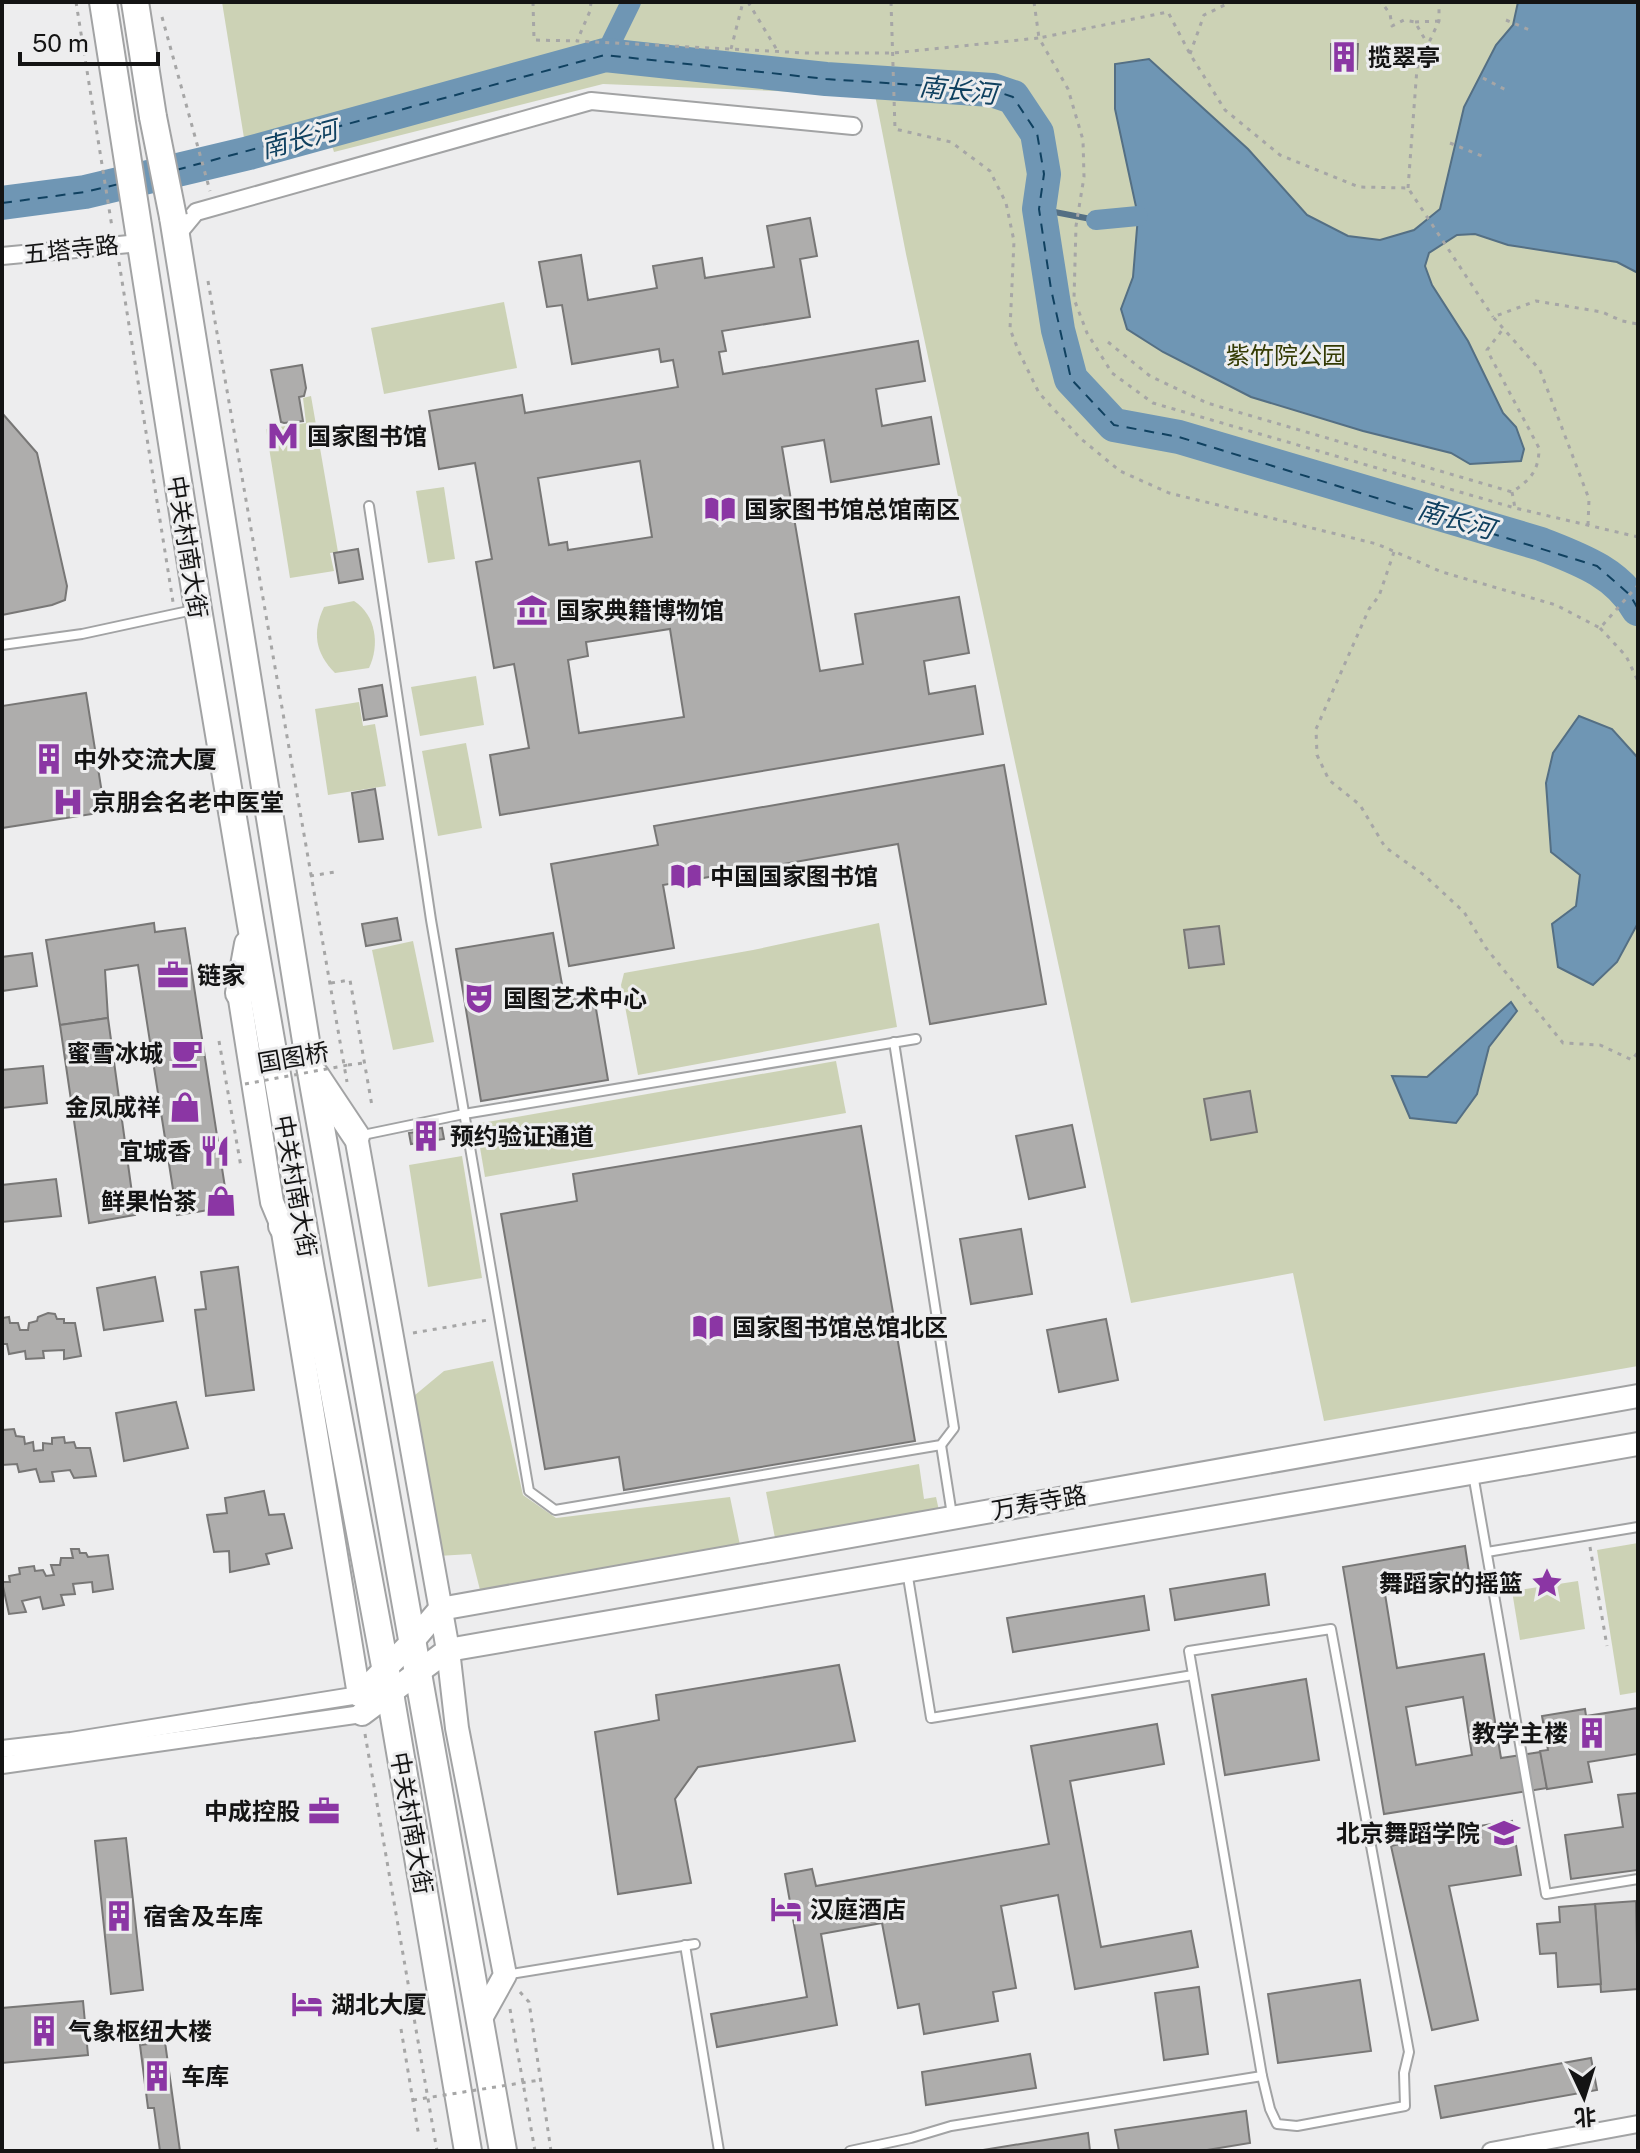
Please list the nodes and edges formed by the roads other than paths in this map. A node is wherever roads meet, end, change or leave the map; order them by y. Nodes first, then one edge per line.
1 (103, 2) edge
2 (135, 2) edge
3 (853, 126) dead end
4 (182, 221) junction
5 (138, 230) junction
6 (2, 256) edge
7 (369, 506) dead end
8 (198, 609) junction
9 (2, 645) edge
10 (251, 925) junction
11 (239, 993) joint
12 (916, 1039) dead end
13 (894, 1042) junction
14 (310, 1066) junction
15 (464, 1114) junction
16 (356, 1136) junction
17 (282, 1226) junction
18 (311, 1270) junction
19 (1638, 1396) edge
20 (1638, 1444) edge
21 (941, 1445) junction
22 (1473, 1472) junction
23 (952, 1518) junction
24 (1638, 1527) edge
25 (1487, 1552) junction
26 (907, 1571) junction
27 (440, 1609) junction
28 (412, 1642) junction
29 (448, 1650) junction
30 (419, 1672) junction
31 (1193, 1675) junction
32 (387, 1681) junction
33 (360, 1704) junction
34 (2, 1749) edge
35 (2, 1765) edge
36 (1638, 1879) edge
37 (695, 1944) dead end
38 (685, 1945) junction
39 (505, 1975) junction
40 (480, 2020) junction
41 (1262, 2076) junction
42 (1638, 2124) edge
43 (468, 2151) edge
44 (503, 2151) edge
45 (719, 2151) edge
46 (850, 2151) edge
47 (1491, 2151) edge

1 - 5 main road, 中关村南大街
2 - 4 main road, 中关村南大街, bridge
3 - 4 street
4 - 14 main road, 中关村南大街
5 - 6 street, 五塔寺路
5 - 8 main road, 中关村南大街
7 - 15 lane
8 - 9 lane
8 - 10 main road, 中关村南大街
10 - 11 main road
10 - 18 main road, 中关村南大街
11 - 17 street, 中关村南大街
12 - 13 lane
13 - 15 lane
13 - 21 lane
14 - 16 main road
14 - 28 main road, 中关村南大街
15 - 16 lane
15 - 21 lane
16 - 27 street
17 - 18 main road
17 - 33 street, 中关村南大街
18 - 32 main road, 中关村南大街
19 - 23 street, 万寿寺路
20 - 22 street, 万寿寺路
21 - 23 lane
22 - 25 lane
22 - 26 street, 万寿寺路
23 - 27 street, 万寿寺路
24 - 25 lane
25 - 36 lane
26 - 29 street, 万寿寺路
26 - 31 lane
27 - 28 street
27 - 29 street
28 - 30 main road, 中关村南大街
28 - 32 street
29 - 30 street
29 - 39 street
30 - 32 street
30 - 40 main road, 中关村南大街
31 - 41 lane
31 - 41 lane
32 - 33 street
32 - 43 main road, 中关村南大街
33 - 34 street
33 - 35 street
37 - 38 lane
38 - 39 lane
38 - 45 lane
39 - 40 street
40 - 44 main road, 中关村南大街
41 - 46 lane
42 - 47 street

